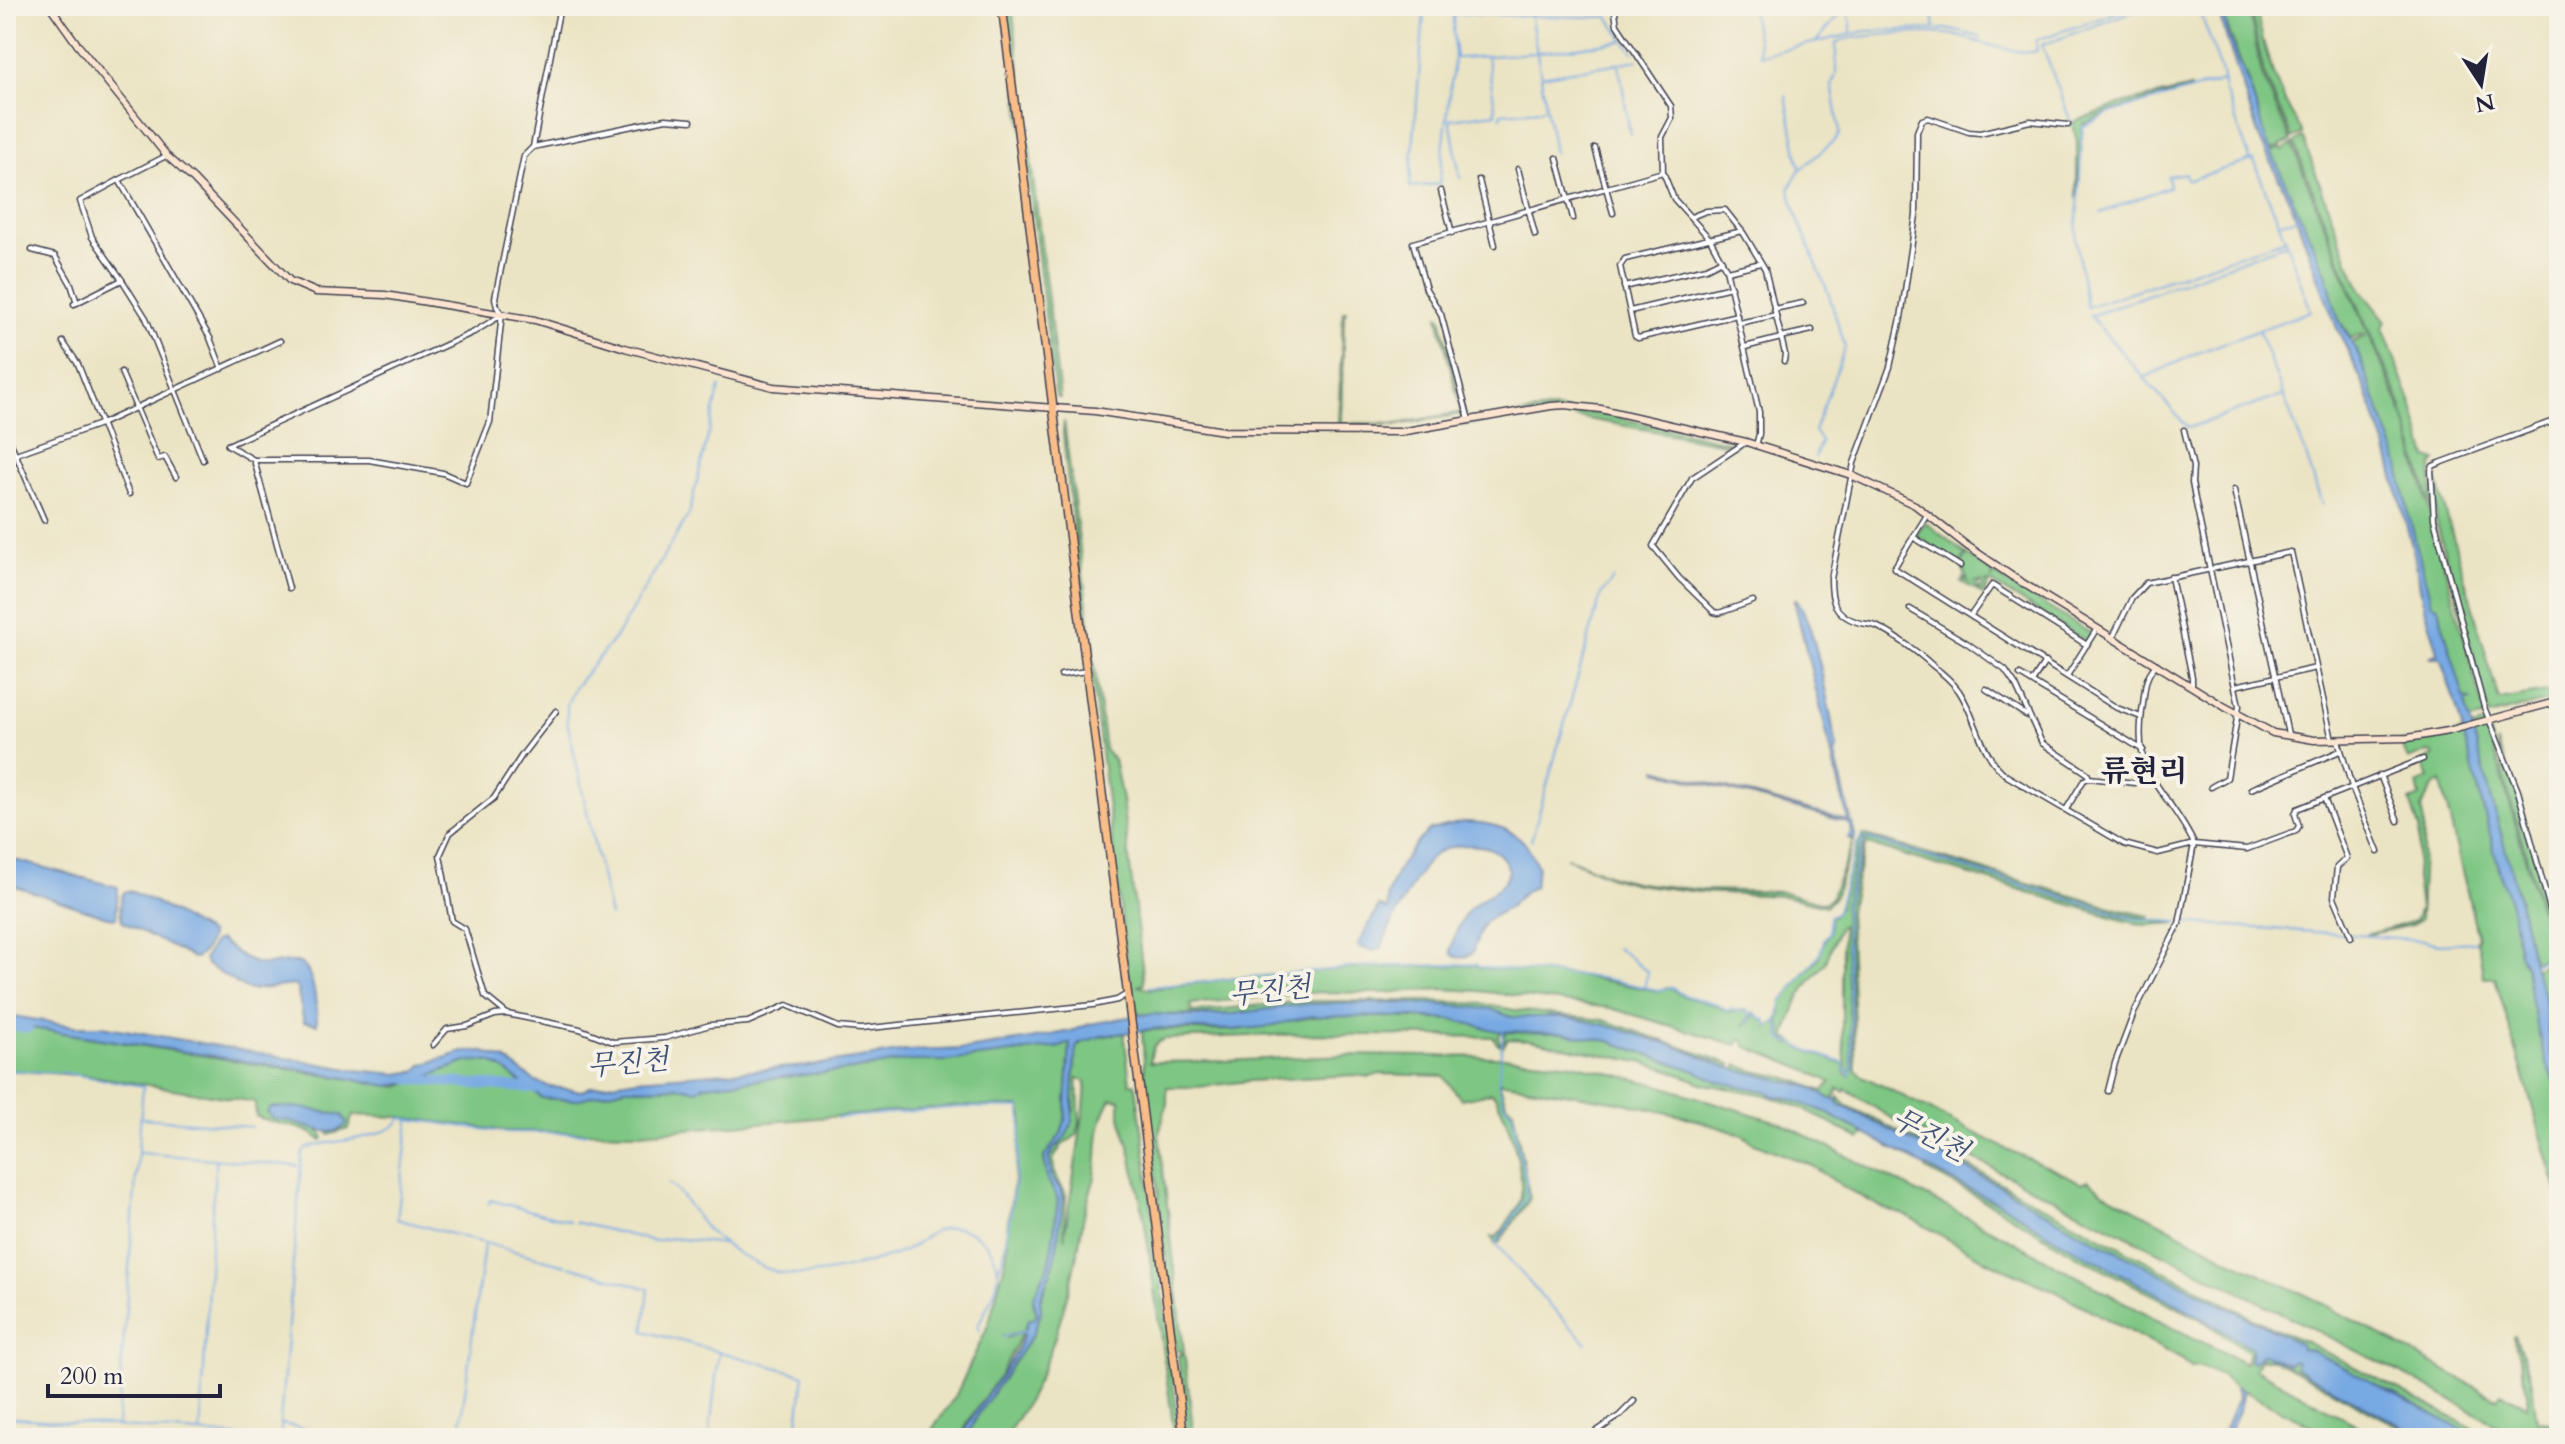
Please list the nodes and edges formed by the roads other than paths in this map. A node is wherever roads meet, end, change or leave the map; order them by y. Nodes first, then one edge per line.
1 (50, 6) edge
2 (560, 6) edge
3 (1002, 6) edge
4 (1614, 6) edge
5 (691, 121) dead end
6 (2068, 125) dead end
7 (533, 147) junction
8 (1595, 148) dead end
9 (167, 156) junction
10 (1557, 158) dead end
11 (1518, 169) dead end
12 (1663, 172) junction
13 (119, 180) junction
14 (1479, 180) dead end
15 (1606, 188) junction
16 (1441, 191) dead end
17 (1568, 199) junction
18 (1529, 211) junction
19 (1613, 213) dead end
20 (1691, 217) junction
21 (1573, 218) dead end
22 (1489, 222) junction
23 (1742, 231) junction
24 (1452, 233) junction
25 (1535, 235) dead end
26 (1710, 239) junction
27 (1495, 245) dead end
28 (32, 250) dead end
29 (1722, 260) junction
30 (1761, 263) junction
31 (1727, 271) junction
32 (122, 280) junction
33 (1624, 287) junction
34 (1731, 287) junction
35 (1803, 303) dead end
36 (1630, 311) junction
37 (1775, 312) junction
38 (502, 314) junction
39 (1737, 315) junction
40 (1739, 323) junction
41 (1812, 330) dead end
42 (1781, 338) junction
43 (280, 341) dead end
44 (63, 342) dead end
45 (1744, 347) junction
46 (1784, 361) dead end
47 (222, 369) junction
48 (121, 372) dead end
49 (174, 392) junction
50 (136, 408) junction
51 (1053, 409) junction
52 (2559, 419) edge
53 (1469, 420) junction
54 (102, 423) junction
55 (2184, 430) dead end
56 (6, 432) edge
57 (1746, 442) junction
58 (1756, 446) junction
59 (16, 454) junction
60 (203, 460) dead end
61 (254, 460) junction
62 (1851, 475) junction
63 (176, 477) dead end
64 (2234, 490) dead end
65 (129, 494) dead end
66 (1927, 515) junction
67 (44, 520) dead end
68 (1913, 537) junction
69 (2250, 561) junction
70 (1960, 566) dead end
71 (2211, 570) junction
72 (2171, 577) junction
73 (289, 588) dead end
74 (1753, 601) dead end
75 (1910, 609) dead end
76 (1971, 616) junction
77 (2098, 628) junction
78 (2113, 637) junction
79 (2087, 645) junction
80 (2045, 662) junction
81 (2157, 664) junction
82 (2316, 668) junction
83 (1086, 671) junction
84 (1061, 675) dead end
85 (2020, 675) dead end
86 (2067, 676) junction
87 (2276, 677) junction
88 (2032, 682) junction
89 (2235, 686) junction
90 (2192, 687) junction
91 (1986, 689) dead end
92 (2559, 701) edge
93 (556, 711) dead end
94 (2237, 713) junction
95 (2028, 717) junction
96 (2141, 717) junction
97 (2486, 720) junction
98 (2288, 736) junction
99 (2335, 740) junction
100 (2143, 750) junction
101 (2340, 751) junction
102 (2423, 759) dead end
103 (2148, 770) junction
104 (2380, 775) junction
105 (2089, 778) junction
106 (2211, 787) dead end
107 (2352, 787) junction
108 (2251, 789) dead end
109 (2324, 798) junction
110 (2066, 809) junction
111 (2398, 821) dead end
112 (2194, 844) junction
113 (2378, 852) dead end
114 (2350, 935) dead end
115 (2559, 942) edge
116 (1127, 994) junction
117 (507, 1014) junction
118 (433, 1045) dead end
119 (2108, 1091) dead end
120 (1634, 1401) dead end
121 (1184, 1438) edge
122 (1588, 1438) edge

1 - 9 main road
2 - 7 street
3 - 51 main road
4 - 12 street
5 - 7 street
6 - 62 street
7 - 38 street
8 - 15 street
9 - 13 street
9 - 38 main road
10 - 17 street
11 - 18 street
12 - 15 street
12 - 20 street
13 - 32 street
13 - 47 street
14 - 22 street
15 - 17 street
15 - 19 street
16 - 24 street
17 - 18 street
17 - 21 street
18 - 22 street
18 - 25 street
20 - 23 street
20 - 26 street
22 - 24 street
22 - 27 street
23 - 26 street
23 - 30 street
24 - 53 street
26 - 29 street
26 - 33 street
28 - 32 street
29 - 31 street
29 - 33 street
30 - 31 street
30 - 37 street
31 - 34 street
32 - 49 street
33 - 36 street
34 - 36 street
34 - 39 street
35 - 37 street
36 - 39 street
37 - 40 street
37 - 42 street
38 - 51 main road
38 - 61 street
38 - 61 street
39 - 40 street
40 - 45 street
41 - 42 street
42 - 45 street
42 - 46 street
43 - 47 street
44 - 54 street
45 - 58 street
47 - 49 street
48 - 50 street
49 - 50 street
49 - 60 street
50 - 54 street
50 - 63 street
51 - 53 main road
51 - 83 main road
52 - 97 street
53 - 57 main road
54 - 59 street
54 - 65 street
55 - 71 street
56 - 59 street
57 - 58 main road
57 - 74 street
58 - 62 main road
59 - 67 street
61 - 73 street
62 - 66 main road
62 - 110 street
64 - 69 street
66 - 68 street
66 - 77 main road
68 - 70 street
68 - 76 street
69 - 71 street
69 - 82 street
69 - 87 street
71 - 72 street
71 - 89 street
72 - 78 street
72 - 90 street
75 - 95 street
76 - 79 street
76 - 80 street
77 - 78 main road
77 - 79 street
78 - 81 main road
79 - 86 street
80 - 86 street
80 - 88 street
81 - 90 main road
81 - 96 street
82 - 87 street
82 - 99 street
83 - 84 street
83 - 116 main road
85 - 88 street
86 - 96 street
87 - 89 street
87 - 98 street
88 - 100 street
89 - 94 street
90 - 94 main road
91 - 95 street
92 - 97 main road
93 - 117 street
94 - 98 main road
94 - 106 street
95 - 105 street
96 - 100 street
97 - 99 main road
97 - 115 street
98 - 99 main road
99 - 101 street
100 - 103 street
101 - 107 street
101 - 108 street
102 - 104 street
103 - 105 street
103 - 112 street
104 - 107 street
104 - 111 street
105 - 110 street
107 - 109 street
107 - 113 street
109 - 112 street
109 - 114 street
110 - 112 street
112 - 119 street
116 - 117 street
116 - 121 main road
117 - 118 street
120 - 122 street

